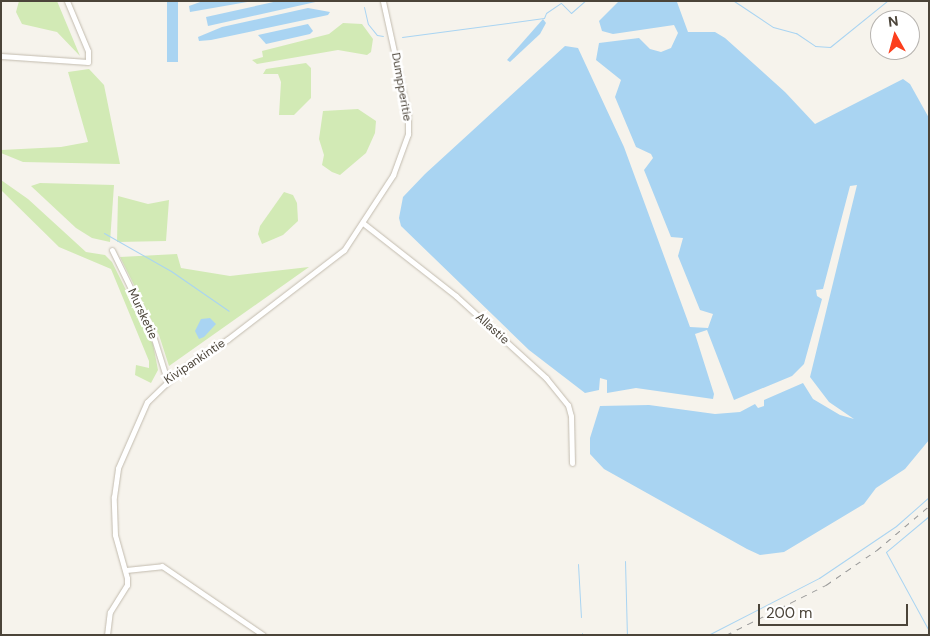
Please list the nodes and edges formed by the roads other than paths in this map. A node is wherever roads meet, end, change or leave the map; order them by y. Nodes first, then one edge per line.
1 (67, 1) edge
2 (383, 1) edge
3 (1, 56) edge
4 (363, 223) junction
5 (112, 250) dead end
6 (167, 380) junction
7 (572, 463) dead end
8 (126, 570) junction
9 (107, 635) edge
10 (263, 635) edge

1 - 3 street
2 - 4 street, Dumpperitie
4 - 6 street, Kivipankintie
4 - 7 street, Allastie
5 - 6 street, Mursketie
6 - 8 street, Kivipankintie
8 - 9 street, Kivipankintie
8 - 10 street

